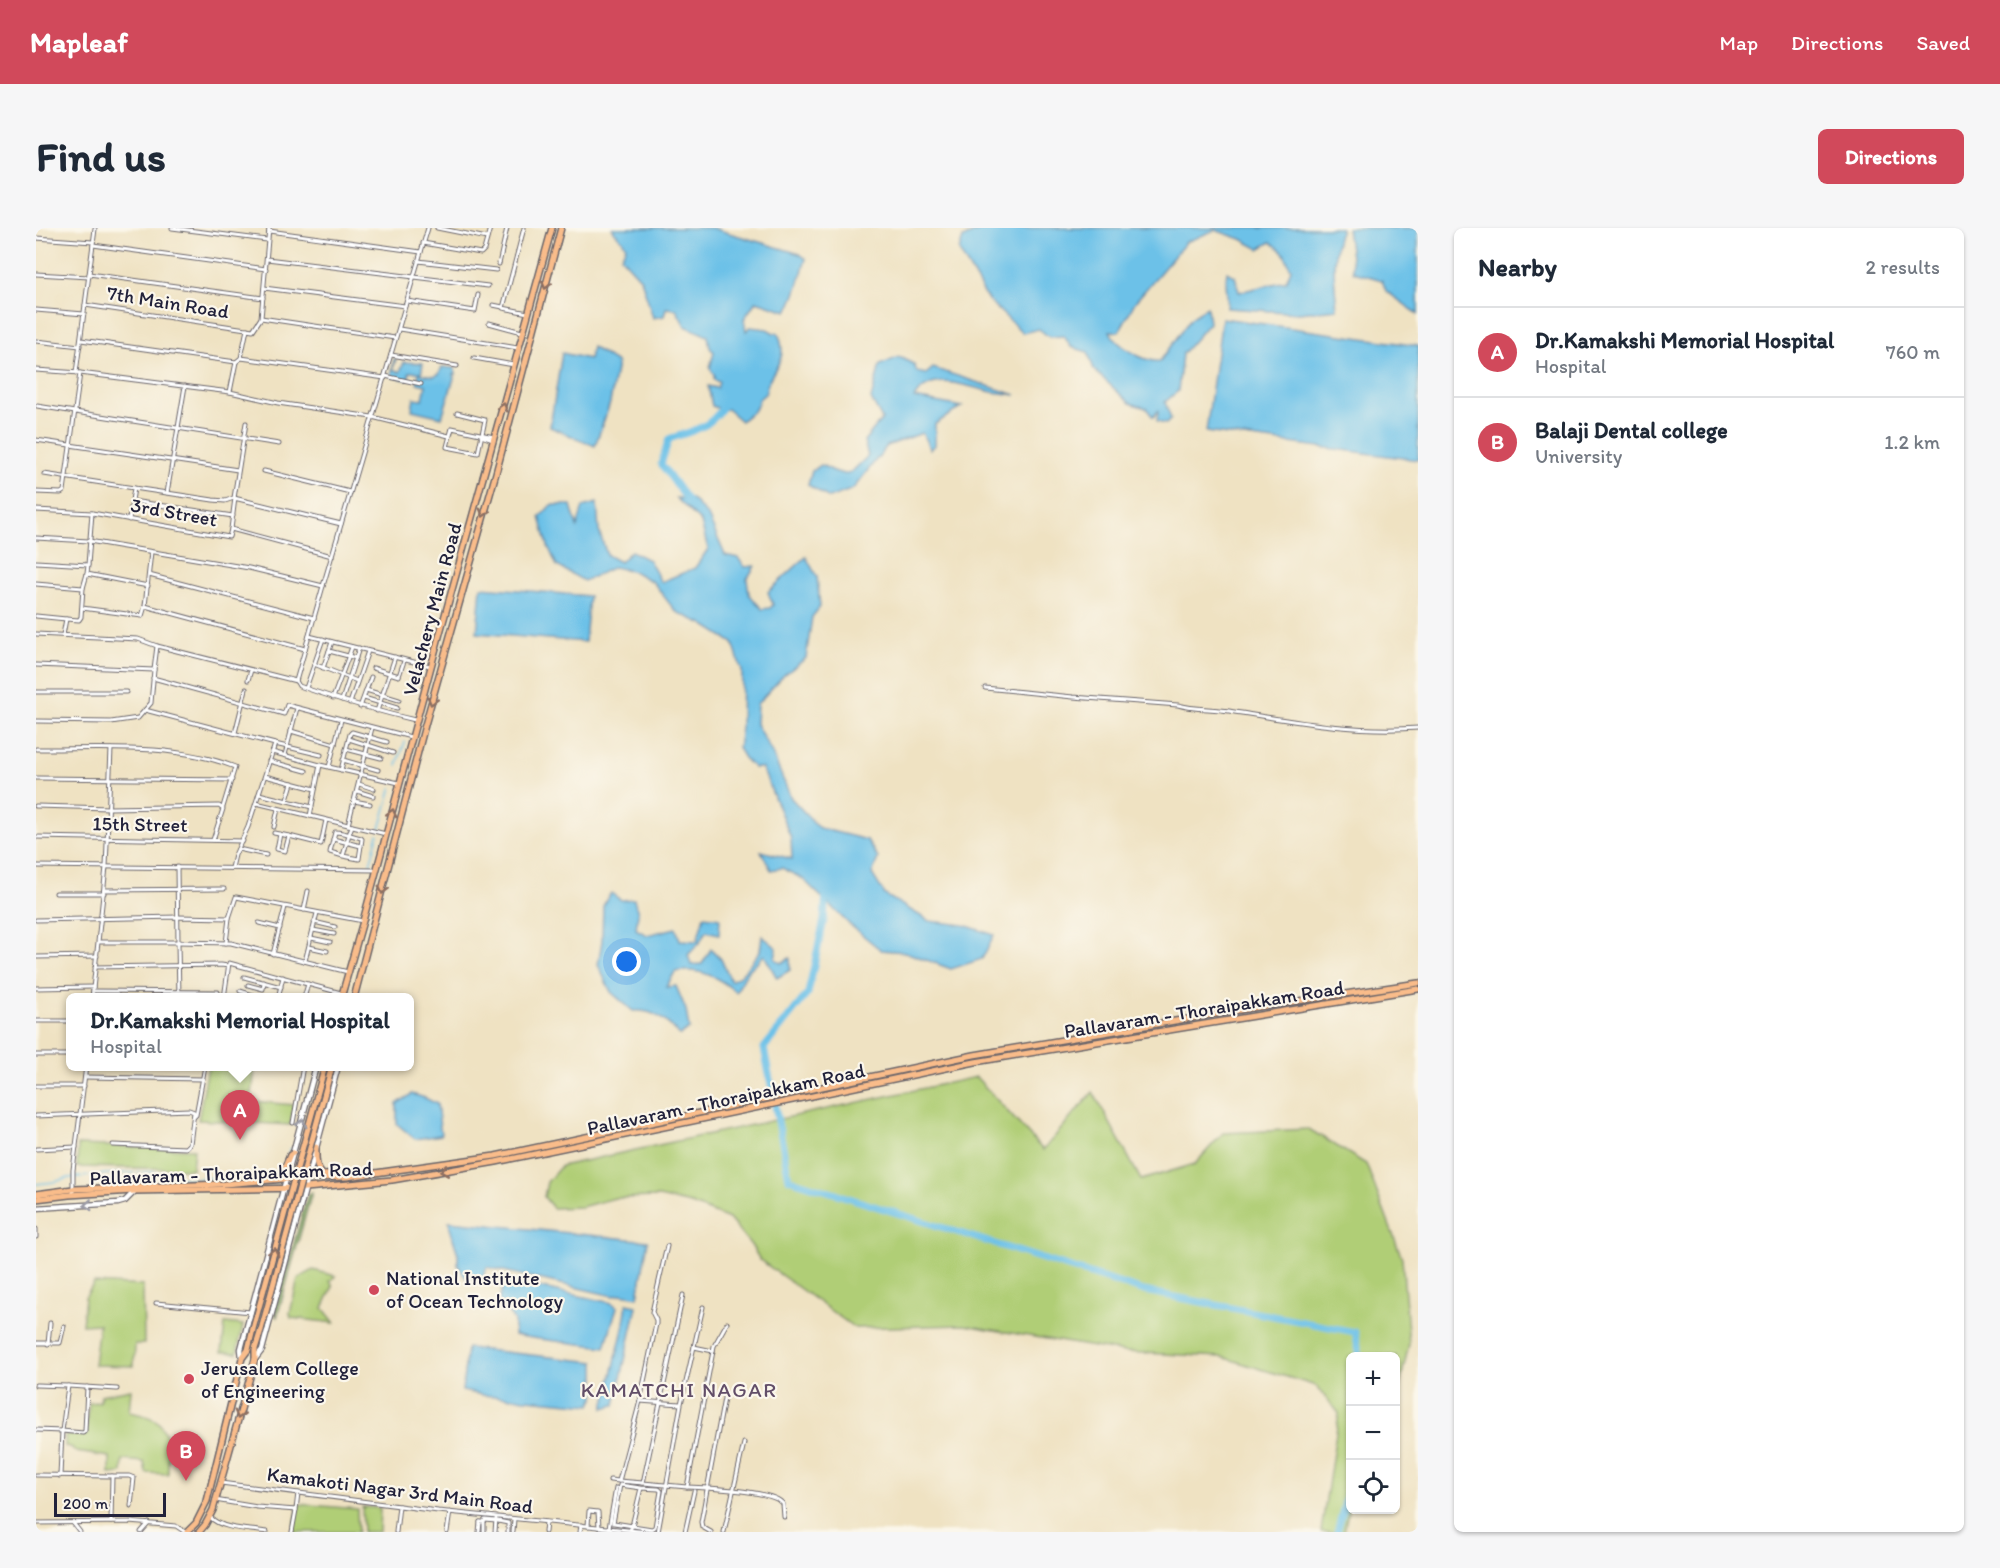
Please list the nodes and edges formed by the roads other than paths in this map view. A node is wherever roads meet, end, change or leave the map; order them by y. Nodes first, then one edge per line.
1 (172, 228) edge
2 (428, 228) edge
3 (437, 228) edge
4 (490, 228) edge
5 (507, 228) edge
6 (524, 228) edge
7 (552, 228) edge
8 (561, 228) edge
9 (95, 229) edge
10 (269, 230) edge
11 (36, 238) edge
12 (487, 238) junction
13 (267, 240) junction
14 (93, 243) junction
15 (423, 243) junction
16 (421, 252) junction
17 (267, 258) junction
18 (418, 261) junction
19 (499, 264) dead end
20 (266, 269) junction
21 (496, 270) dead end
22 (36, 274) edge
23 (89, 276) junction
24 (414, 277) junction
25 (488, 286) dead end
26 (264, 288) junction
27 (478, 295) dead end
28 (263, 298) junction
29 (407, 301) junction
30 (85, 305) junction
31 (493, 305) dead end
32 (405, 306) junction
33 (503, 308) junction
34 (36, 310) edge
35 (528, 313) junction
36 (84, 315) junction
37 (261, 318) junction
38 (489, 323) dead end
39 (247, 329) junction
40 (399, 329) junction
41 (524, 333) junction
42 (396, 339) junction
43 (81, 340) junction
44 (36, 341) edge
45 (80, 346) junction
46 (520, 348) junction
47 (391, 356) junction
48 (241, 358) junction
49 (474, 358) dead end
50 (236, 362) junction
51 (515, 365) junction
52 (457, 366) dead end
53 (36, 370) edge
54 (78, 373) junction
55 (385, 377) junction
56 (422, 384) dead end
57 (185, 386) junction
58 (230, 392) junction
59 (37, 406) edge
60 (75, 411) junction
61 (457, 413) dead end
62 (372, 417) junction
63 (246, 423) dead end
64 (178, 428) junction
65 (481, 435) junction
66 (449, 436) junction
67 (244, 439) junction
68 (494, 439) junction
69 (36, 440) edge
70 (279, 444) dead end
71 (70, 445) junction
72 (172, 459) junction
73 (238, 470) junction
74 (264, 471) dead end
75 (44, 474) dead end
76 (66, 477) junction
77 (482, 483) junction
78 (492, 486) junction
79 (134, 488) junction
80 (36, 492) edge
81 (350, 492) junction
82 (167, 493) junction
83 (234, 498) junction
84 (132, 501) junction
85 (36, 510) edge
86 (92, 513) junction
87 (232, 516) junction
88 (129, 520) junction
89 (341, 524) junction
90 (231, 529) junction
91 (36, 538) edge
92 (89, 541) junction
93 (151, 552) junction
94 (332, 556) junction
95 (36, 562) edge
96 (88, 565) junction
97 (87, 574) junction
98 (149, 575) junction
99 (36, 584) edge
100 (148, 586) junction
101 (323, 586) junction
102 (83, 588) junction
103 (145, 606) junction
104 (82, 608) junction
105 (36, 616) edge
106 (314, 618) junction
107 (66, 619) junction
108 (36, 634) edge
109 (63, 635) junction
110 (309, 636) junction
111 (323, 639) junction
112 (332, 642) junction
113 (157, 646) junction
114 (352, 647) junction
115 (359, 648) junction
116 (305, 650) junction
117 (329, 651) junction
118 (368, 651) junction
119 (348, 656) junction
120 (395, 657) junction
121 (356, 658) junction
122 (405, 660) junction
123 (314, 664) junction
124 (36, 665) edge
125 (432, 666) junction
126 (323, 668) junction
127 (373, 668) dead end
128 (154, 670) junction
129 (251, 670) junction
130 (389, 673) junction
131 (342, 675) junction
132 (371, 677) dead end
133 (153, 678) junction
134 (349, 678) junction
135 (248, 680) dead end
136 (296, 681) junction
137 (358, 681) junction
138 (306, 688) junction
139 (985, 688) dead end
140 (246, 689) dead end
141 (366, 690) junction
142 (36, 692) edge
143 (126, 692) dead end
144 (382, 695) junction
145 (333, 698) junction
146 (363, 698) junction
147 (342, 700) junction
148 (399, 700) dead end
149 (243, 702) junction
150 (350, 703) junction
151 (380, 703) junction
152 (360, 706) junction
153 (297, 708) junction
154 (397, 708) dead end
155 (145, 710) junction
156 (377, 711) junction
157 (342, 720) junction
158 (36, 721) edge
159 (417, 721) junction
160 (372, 728) junction
161 (1418, 728) edge
162 (291, 731) junction
163 (235, 733) junction
164 (370, 737) junction
165 (413, 738) junction
166 (349, 739) junction
167 (268, 742) junction
168 (387, 742) dead end
169 (275, 744) junction
170 (335, 744) junction
171 (368, 745) junction
172 (287, 746) junction
173 (36, 749) edge
174 (111, 749) junction
175 (346, 749) junction
176 (272, 752) junction
177 (393, 753) dead end
178 (366, 754) junction
179 (321, 755) dead end
180 (285, 756) junction
181 (381, 758) dead end
182 (343, 760) junction
183 (269, 761) junction
184 (320, 765) junction
185 (364, 766) junction
186 (329, 768) junction
187 (341, 770) junction
188 (378, 770) dead end
189 (306, 771) dead end
190 (361, 775) junction
191 (264, 776) junction
192 (36, 778) edge
193 (111, 780) junction
194 (232, 780) junction
195 (292, 783) junction
196 (400, 783) junction
197 (359, 784) junction
198 (315, 789) junction
199 (374, 789) dead end
200 (357, 791) junction
201 (259, 794) junction
202 (373, 796) dead end
203 (287, 800) junction
204 (354, 801) junction
205 (256, 803) junction
206 (370, 804) dead end
207 (36, 806) edge
208 (223, 807) junction
209 (312, 807) junction
210 (110, 808) junction
211 (352, 808) junction
212 (278, 809) junction
213 (358, 809) dead end
214 (310, 816) junction
215 (326, 820) junction
216 (274, 826) dead end
217 (350, 826) junction
218 (274, 833) dead end
219 (280, 834) junction
220 (349, 834) junction
221 (386, 834) junction
222 (289, 836) junction
223 (36, 837) edge
224 (108, 838) junction
225 (333, 839) junction
226 (213, 840) junction
227 (243, 841) junction
228 (346, 843) junction
229 (361, 846) junction
230 (238, 849) junction
231 (266, 855) dead end
232 (343, 856) junction
233 (36, 866) edge
234 (106, 867) junction
235 (177, 867) junction
236 (232, 868) junction
237 (376, 870) junction
238 (224, 890) dead end
239 (178, 891) junction
240 (308, 891) dead end
241 (104, 892) junction
242 (56, 893) dead end
243 (285, 907) junction
244 (304, 910) junction
245 (317, 913) junction
246 (178, 916) junction
247 (101, 918) junction
248 (229, 918) junction
249 (36, 920) edge
250 (363, 921) junction
251 (314, 922) junction
252 (259, 923) dead end
253 (334, 927) dead end
254 (280, 928) junction
255 (313, 930) junction
256 (334, 934) dead end
257 (358, 937) junction
258 (311, 938) junction
259 (369, 940) junction
260 (99, 942) junction
261 (178, 942) junction
262 (330, 942) dead end
263 (226, 943) junction
264 (309, 947) junction
265 (327, 951) dead end
266 (273, 954) junction
267 (97, 956) junction
268 (36, 957) edge
269 (305, 962) junction
270 (179, 966) junction
271 (228, 966) junction
272 (95, 968) junction
273 (348, 972) junction
274 (244, 977) dead end
275 (283, 977) junction
276 (264, 982) junction
277 (1418, 982) edge
278 (308, 984) junction
279 (248, 986) dead end
280 (281, 987) junction
281 (36, 988) edge
282 (93, 989) junction
283 (1418, 989) edge
284 (240, 991) dead end
285 (179, 992) junction
286 (218, 992) dead end
287 (93, 993) edge
288 (225, 993) edge
289 (247, 993) edge
290 (279, 993) edge
291 (305, 993) edge
292 (335, 993) edge
293 (342, 993) edge
294 (355, 993) edge
295 (36, 1021) edge
296 (66, 1021) edge
297 (1109, 1036) junction
298 (36, 1055) edge
299 (66, 1055) edge
300 (941, 1066) junction
301 (86, 1071) edge
302 (204, 1071) edge
303 (301, 1071) edge
304 (315, 1071) edge
305 (323, 1071) edge
306 (331, 1071) edge
307 (338, 1071) edge
308 (910, 1073) junction
309 (85, 1077) junction
310 (203, 1079) junction
311 (36, 1086) edge
312 (84, 1086) junction
313 (80, 1114) junction
314 (36, 1116) edge
315 (194, 1117) junction
316 (293, 1122) dead end
317 (113, 1145) dead end
318 (77, 1147) junction
319 (316, 1147) junction
320 (36, 1149) edge
321 (293, 1153) junction
322 (499, 1158) junction
323 (360, 1177) junction
324 (347, 1178) junction
325 (285, 1179) junction
326 (308, 1180) junction
327 (234, 1184) junction
328 (306, 1188) junction
329 (73, 1189) junction
330 (282, 1189) junction
331 (135, 1191) junction
332 (36, 1194) edge
333 (36, 1199) edge
334 (36, 1208) edge
335 (36, 1229) edge
336 (36, 1237) edge
337 (667, 1246) dead end
338 (683, 1295) dead end
339 (156, 1303) dead end
340 (703, 1307) dead end
341 (251, 1312) junction
342 (50, 1323) dead end
343 (727, 1323) dead end
344 (64, 1326) dead end
345 (36, 1343) edge
346 (48, 1344) junction
347 (694, 1347) junction
348 (713, 1351) junction
349 (242, 1358) junction
350 (255, 1359) junction
351 (36, 1385) edge
352 (68, 1386) junction
353 (87, 1387) junction
354 (117, 1389) dead end
355 (725, 1393) dead end
356 (640, 1401) junction
357 (660, 1402) junction
358 (681, 1404) junction
359 (36, 1430) edge
360 (62, 1431) junction
361 (744, 1443) dead end
362 (36, 1475) edge
363 (213, 1475) junction
364 (60, 1476) junction
365 (112, 1476) junction
366 (222, 1480) junction
367 (610, 1480) dead end
368 (619, 1481) junction
369 (642, 1485) junction
370 (667, 1485) junction
371 (687, 1487) junction
372 (616, 1488) dead end
373 (708, 1488) junction
374 (735, 1490) junction
375 (694, 1491) dead end
376 (298, 1493) junction
377 (215, 1500) junction
378 (131, 1506) dead end
379 (399, 1506) junction
380 (296, 1510) junction
381 (450, 1512) junction
382 (481, 1515) junction
383 (210, 1517) junction
384 (784, 1517) dead end
385 (497, 1519) junction
386 (514, 1519) junction
387 (111, 1522) junction
388 (482, 1522) junction
389 (546, 1522) junction
390 (36, 1523) edge
391 (73, 1523) junction
392 (149, 1523) junction
393 (580, 1525) junction
394 (588, 1526) junction
395 (599, 1527) junction
396 (609, 1528) junction
397 (630, 1529) edge
398 (80, 1532) edge
399 (141, 1532) edge
400 (186, 1532) edge
401 (199, 1532) edge
402 (267, 1532) edge
403 (292, 1532) edge
404 (396, 1532) edge
405 (447, 1532) edge
406 (479, 1532) edge
407 (484, 1532) edge
408 (496, 1532) edge
409 (508, 1532) edge
410 (513, 1532) edge
411 (545, 1532) edge
412 (580, 1532) edge
413 (648, 1532) edge
414 (658, 1532) edge
415 (685, 1532) edge
416 (709, 1532) edge
417 (724, 1532) edge

1 - 13 street
2 - 15 street
3 - 12 street
4 - 12 street
5 - 19 street
6 - 33 street
7 - 35 main road, Velachery Main Road
8 -> 78 main road, Velachery Main Road
9 - 14 street
10 - 13 street
10 - 16 street
11 - 14 street
12 - 15 street
13 - 17 street
14 - 20 street
14 - 23 street
15 - 16 street
16 - 18 street
17 - 20 street
17 - 24 street
18 - 21 street
18 - 24 street
20 - 26 street
22 - 23 street
23 - 28 street
23 - 30 street
24 - 25 street
24 - 29 street
26 - 28 street
26 - 32 street
27 - 29 street
28 - 37 street
29 - 32 street
30 - 36 street
30 - 39 street, 7th Main Road
31 - 33 street
32 - 40 street
33 - 35 street
34 - 36 street
35 - 41 main road, Velachery Main Road
36 - 43 street
37 - 39 street
37 - 42 street
38 - 41 street
39 - 48 street
40 - 42 street
40 - 46 street
41 - 46 main road, Velachery Main Road
42 - 47 street
43 - 45 street
43 - 50 street
44 - 45 street
45 - 54 street
46 - 51 main road, Velachery Main Road
47 - 52 street
47 - 55 street
48 - 50 street
48 - 55 street
49 - 51 street
50 - 58 street
68 -> 51 main road, Velachery Main Road
53 - 54 street
54 - 57 street
54 - 60 street
55 - 56 street
55 - 62 street
57 - 58 street
57 - 64 street
58 - 62 street
59 - 60 street
60 - 64 street
60 - 71 street
61 - 65 street
62 - 66 street
62 - 81 street
63 - 67 street
64 - 67 street
64 - 72 street
65 - 66 street
65 - 66 street
65 - 68 street
67 - 70 street
67 - 73 street
68 - 77 main road, Velachery Main Road
69 - 71 street
71 - 72 street
71 - 76 street
72 - 73 street
72 - 82 street
73 - 83 street
74 - 81 street
75 - 76 street
76 - 79 street
76 - 80 street
77 - 78 main road
77 - 125 main road, Velachery Main Road
78 -> 259 main road, Velachery Main Road
79 - 82 street
79 - 84 street
81 - 89 street
82 - 83 street
83 - 87 street
83 - 89 street
84 - 87 street
84 - 88 street
85 - 86 street, 3rd Street
86 - 88 street, 3rd Street
86 - 92 street
87 - 90 street
88 - 90 street, 3rd Street
89 - 94 street
90 - 94 street, 3rd Street
91 - 92 street
92 - 93 street
92 - 96 street
93 - 98 street
93 - 101 street
94 - 101 street
95 - 96 street
96 - 97 street
97 - 100 street
97 - 102 street
98 - 100 street
98 - 106 street
99 - 102 street
100 - 103 street
101 - 106 street
102 - 104 street
103 - 104 street
103 - 116 street
104 - 107 street
105 - 107 street
106 - 110 street
107 - 109 street
108 - 109 street
109 - 113 street
110 - 111 street
110 - 116 street
111 - 112 street
111 - 123 street
112 - 114 street
112 - 117 street
113 - 128 street
113 - 129 street
114 - 115 street
114 - 119 street
115 - 118 street
115 - 121 street
116 - 136 street
117 - 119 street
117 - 126 street
118 - 120 street
118 - 137 street
119 - 121 street
119 - 131 street
120 - 122 street
120 - 130 street
121 - 134 street
122 - 125 street
122 - 130 street
123 - 126 street
123 - 138 street
124 - 128 street
125 - 159 main road, Velachery Main Road
126 - 131 street
127 - 130 street
128 - 133 street
129 - 135 street
129 - 136 street
130 - 144 street
131 - 134 street
131 - 145 street
132 - 141 street
133 - 149 street
133 - 155 street
134 - 137 street
134 - 147 street
136 - 138 street
137 - 150 street
138 - 145 street
139 - 161 street
140 - 149 street
141 - 144 street
141 - 146 street
142 - 143 street
144 - 148 street
144 - 151 street
145 - 147 street
146 - 151 street
146 - 152 street
147 - 150 street
149 - 153 street
149 - 163 street
150 - 152 street
151 - 154 street
151 - 156 street
152 - 156 street
153 - 157 street
153 - 162 street
155 - 158 street
155 - 163 street
156 - 159 street
157 - 160 street
157 - 170 street
159 - 165 main road, Velachery Main Road
160 - 164 street
160 - 165 street
162 - 170 street
162 - 172 street
163 - 167 street
164 - 166 street
164 - 168 street
164 - 171 street
165 - 196 main road, Velachery Main Road
166 - 171 street
166 - 175 street
167 - 169 street
167 - 176 street
169 - 172 street
169 - 176 street
170 - 186 street
171 - 177 street
171 - 178 street
172 - 179 street
172 - 180 street
173 - 174 street
174 - 193 street
174 - 194 street
175 - 178 street
175 - 182 street
176 - 180 street
176 - 183 street
178 - 181 street
178 - 185 street
180 - 184 street
182 - 185 street
182 - 187 street
183 - 189 street
183 - 191 street
184 - 186 street
184 - 198 street
185 - 188 street
185 - 190 street
186 - 187 street
187 - 190 street
190 - 196 street
190 - 197 street
191 - 195 street
191 - 201 street
192 - 193 street
193 - 194 street
193 - 210 street
194 - 208 street
195 - 198 street
195 - 203 street
221 -> 196 main road, Velachery Main Road
197 - 199 street
197 - 200 street
198 - 209 street
200 - 202 street
200 - 204 street
201 - 203 street
201 - 205 street
203 - 209 street
204 - 206 street
204 - 211 street
205 - 212 street
205 - 227 street
207 - 210 street
208 - 210 street
208 - 226 street
209 - 214 street
210 - 224 street
211 - 213 street
211 - 217 street
212 - 214 street
212 - 216 street
214 - 215 street
215 - 217 street
215 - 222 street
217 - 220 street
217 - 221 street
218 - 219 street
219 - 222 street
219 - 222 street
220 - 225 street
220 - 228 street
220 - 229 street
221 - 237 main road, Velachery Main Road
223 - 224 street, 15th Street
224 - 226 street, 15th Street
224 - 234 street
225 - 228 street
225 - 232 street
226 - 227 street, 15th Street
227 - 230 street
228 - 229 street
228 - 232 street
229 - 232 street
230 - 231 street
230 - 236 street
233 - 234 street
234 - 235 street
234 - 241 street
235 - 236 street
235 - 239 street
236 - 237 street
237 - 250 main road, Velachery Main Road
238 - 239 street
239 - 241 street
239 - 246 street
240 - 244 street
241 - 242 street
241 - 247 street
243 - 244 street
243 - 248 street
243 - 254 street
244 - 245 street
245 - 250 street
245 - 251 street
246 - 247 street
246 - 248 street
246 - 261 street
247 - 249 street
247 - 260 street
248 - 263 street
250 - 257 main road, Velachery Main Road
251 - 253 street
251 - 255 street
252 - 254 street
254 - 266 street
255 - 256 street
255 - 258 street
257 - 259 main road
257 - 273 main road, Velachery Main Road
258 - 262 street
258 - 264 street
259 - 294 main road, Velachery Main Road
260 - 261 street
260 - 267 street
261 - 263 street
261 - 270 street
263 - 266 street
264 - 265 street
264 - 269 street
266 - 269 street
267 - 268 street
267 - 272 street
269 - 273 street
270 - 271 street
270 - 272 street
270 - 285 street
271 - 275 street
271 - 288 street
272 - 282 street
273 - 293 main road, Velachery Main Road
274 - 276 street
275 - 278 street
275 - 280 street
276 - 279 street
276 - 280 street
277 - 297 main road, Pallavaram - Thoraipakkam Road
278 - 291 street
278 - 292 street
280 - 290 street
281 - 282 street
282 - 285 street
282 - 287 street
283 - 297 main road, Pallavaram - Thoraipakkam Road
284 - 289 street
285 - 286 street
295 - 296 street
297 - 300 main road, Pallavaram - Thoraipakkam Road
298 - 299 street
300 - 308 main road, Pallavaram - Thoraipakkam Road
300 - 308 main road, Pallavaram - Thoraipakkam Road
301 - 309 street
302 - 310 street
303 - 316 street
321 -> 304 street
349 -> 305 main road, bridge
306 - 350 main road, bridge
307 - 319 street
308 - 322 main road, Pallavaram - Thoraipakkam Road
309 - 310 street
309 - 312 street
310 - 315 street
311 - 312 street
312 - 313 street
313 - 314 street
313 - 315 street
313 - 318 street
315 - 317 street
318 - 320 street
318 - 329 street
319 - 324 main road
319 - 326 street
321 - 325 street
321 - 327 main road
322 - 323 main road, Pallavaram - Thoraipakkam Road
322 -> 323 main road, Pallavaram - Thoraipakkam Road
323 - 324 main road, Pallavaram - Thoraipakkam Road
324 - 326 main road, Pallavaram - Thoraipakkam Road
324 - 328 main road, Pallavaram - Thoraipakkam Road
325 - 326 main road, Pallavaram - Thoraipakkam Road
325 - 327 main road, Pallavaram - Thoraipakkam Road
325 - 330 street
326 - 328 street
327 - 329 main road, Pallavaram - Thoraipakkam Road
328 - 330 main road, Pallavaram - Thoraipakkam Road
328 - 350 street
329 - 331 main road, Pallavaram - Thoraipakkam Road
329 - 332 main road, Pallavaram - Thoraipakkam Road
329 - 333 main road, Pallavaram - Thoraipakkam Road
330 - 331 main road, Pallavaram - Thoraipakkam Road
330 - 341 street
331 -> 334 street
335 - 336 street
337 - 356 street
338 - 357 street
339 - 341 street
340 - 347 street
341 - 349 street
342 - 346 street
343 - 348 street
344 - 346 street
345 - 346 street
347 - 348 street
347 - 358 street
348 - 371 street
349 - 363 main road
350 -> 366 main road
351 - 352 street
352 - 353 street
352 - 360 street
353 - 354 street
353 - 360 street
355 - 373 street
356 - 357 street
356 - 368 street
357 - 358 street
357 - 369 street
358 - 370 street
359 - 360 street
360 - 364 street
361 - 374 street
362 - 364 street
363 - 366 main road
363 - 400 main road
364 - 365 street
365 - 378 street
365 - 387 street
366 - 376 street, Kamakoti Nagar 3rd Main Road
366 - 377 main road
367 - 368 street
368 - 369 street
369 - 370 street
369 - 397 street
369 - 397 street
369 - 397 street
370 - 371 street
370 - 414 street
371 - 373 street
372 - 396 street
373 - 374 street
373 - 416 street
374 - 384 street
374 - 417 street
375 - 415 street
376 - 379 street, Kamakoti Nagar 3rd Main Road
376 - 380 street
377 - 380 street
377 - 383 main road
379 - 381 street, Kamakoti Nagar 3rd Main Road
379 - 404 street
380 - 403 street
381 - 382 street, Kamakoti Nagar 3rd Main Road
381 - 405 street
382 - 385 street, Kamakoti Nagar 3rd Main Road
382 - 388 street
383 - 401 main road
383 - 402 street
385 - 386 street, Kamakoti Nagar 3rd Main Road
385 - 388 street
385 - 408 street
385 - 409 street
386 - 389 street, Kamakoti Nagar 3rd Main Road
386 - 410 street
387 - 391 street
387 - 392 street
388 - 406 street
388 - 407 street
389 - 393 street, Kamakoti Nagar 3rd Main Road
389 - 411 street
390 - 391 street
391 - 398 street
392 - 399 street
392 - 400 street
393 - 394 street, Kamakoti Nagar 3rd Main Road
393 - 412 street
394 - 395 street, Kamakoti Nagar 3rd Main Road
394 - 395 street
395 - 396 street, Kamakoti Nagar 3rd Main Road
396 - 397 street, Kamakoti Nagar 3rd Main Road
397 - 413 street, Kamakoti Nagar 3rd Main Road

